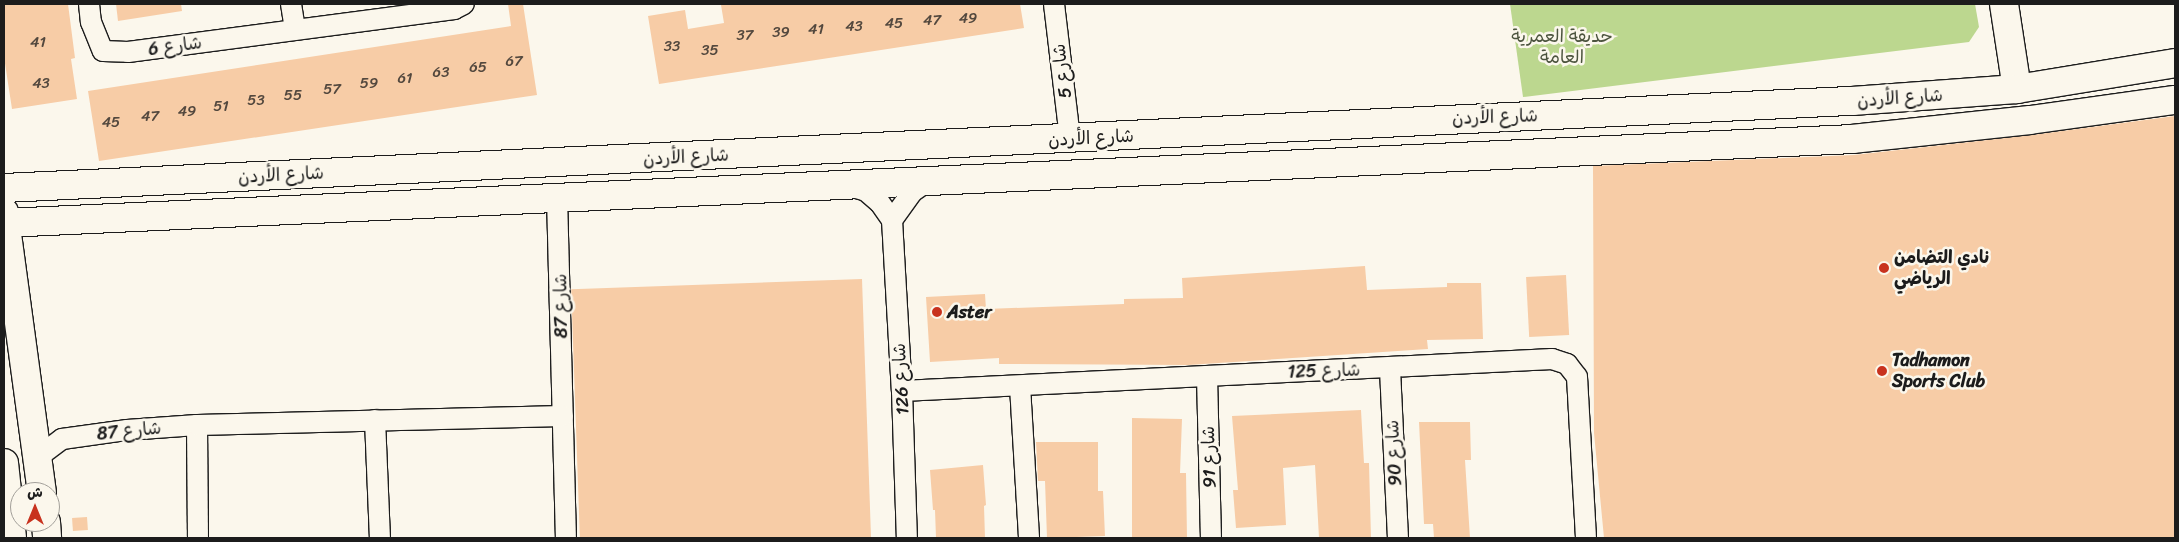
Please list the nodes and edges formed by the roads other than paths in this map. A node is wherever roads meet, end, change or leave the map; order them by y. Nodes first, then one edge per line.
1 (88, 4) edge
2 (291, 4) edge
3 (464, 4) edge
4 (1054, 4) edge
5 (2004, 4) edge
6 (295, 30) junction
7 (2174, 65) edge
8 (2017, 89) junction
9 (2175, 100) edge
10 (1852, 101) junction
11 (1436, 120) junction
12 (1070, 139) junction
13 (1852, 139) junction
14 (1440, 156) junction
15 (384, 170) junction
16 (930, 180) junction
17 (846, 185) junction
18 (4, 188) edge
19 (557, 197) junction
20 (4, 217) edge
21 (892, 220) junction
22 (1390, 369) junction
23 (1207, 376) junction
24 (1020, 386) junction
25 (902, 391) junction
26 (562, 416) junction
27 (375, 420) junction
28 (197, 425) junction
29 (34, 426) junction
30 (62, 439) junction
31 (38, 456) junction
32 (4, 463) edge
33 (41, 482) edge
34 (12, 538) edge
35 (198, 538) edge
36 (380, 538) edge
37 (566, 538) edge
38 (907, 538) edge
39 (1029, 538) edge
40 (1210, 538) edge
41 (1398, 538) edge
42 (1586, 538) edge

1 - 6 street, شارع 6
2 - 6 street
3 - 6 street, شارع 6
4 - 12 street, شارع 5
5 - 8 main road
7 - 8 main road, شارع الأردن
8 - 10 main road, شارع الأردن
9 - 13 main road, شارع الأردن
10 - 11 main road, شارع الأردن
10 - 13 main road
11 - 12 main road, شارع الأردن
11 - 14 main road
12 - 15 main road, شارع الأردن
13 - 14 main road, شارع الأردن
14 - 16 main road, شارع الأردن
15 - 18 main road, شارع الأردن
15 - 20 main road
16 - 17 main road, شارع الأردن
16 - 21 street
17 - 19 main road, شارع الأردن
17 - 21 street
19 - 20 main road, شارع الأردن
19 - 26 street, شارع 87
20 - 29 main road
21 - 25 street, شارع 126
22 - 23 street, شارع 125
22 - 41 street, شارع 90
22 - 42 street, شارع 125
23 - 24 street, شارع 125
23 - 40 street, شارع 91
24 - 25 street, شارع 125
24 - 39 street
25 - 38 street, شارع 126
26 - 27 street, شارع 87
26 - 37 street, شارع 87
27 - 28 street, شارع 87
27 - 36 street
28 - 30 street, شارع 87
28 - 35 street
29 - 30 street
29 - 31 main road
30 - 31 street, شارع 87
31 - 33 main road
32 - 34 main road

